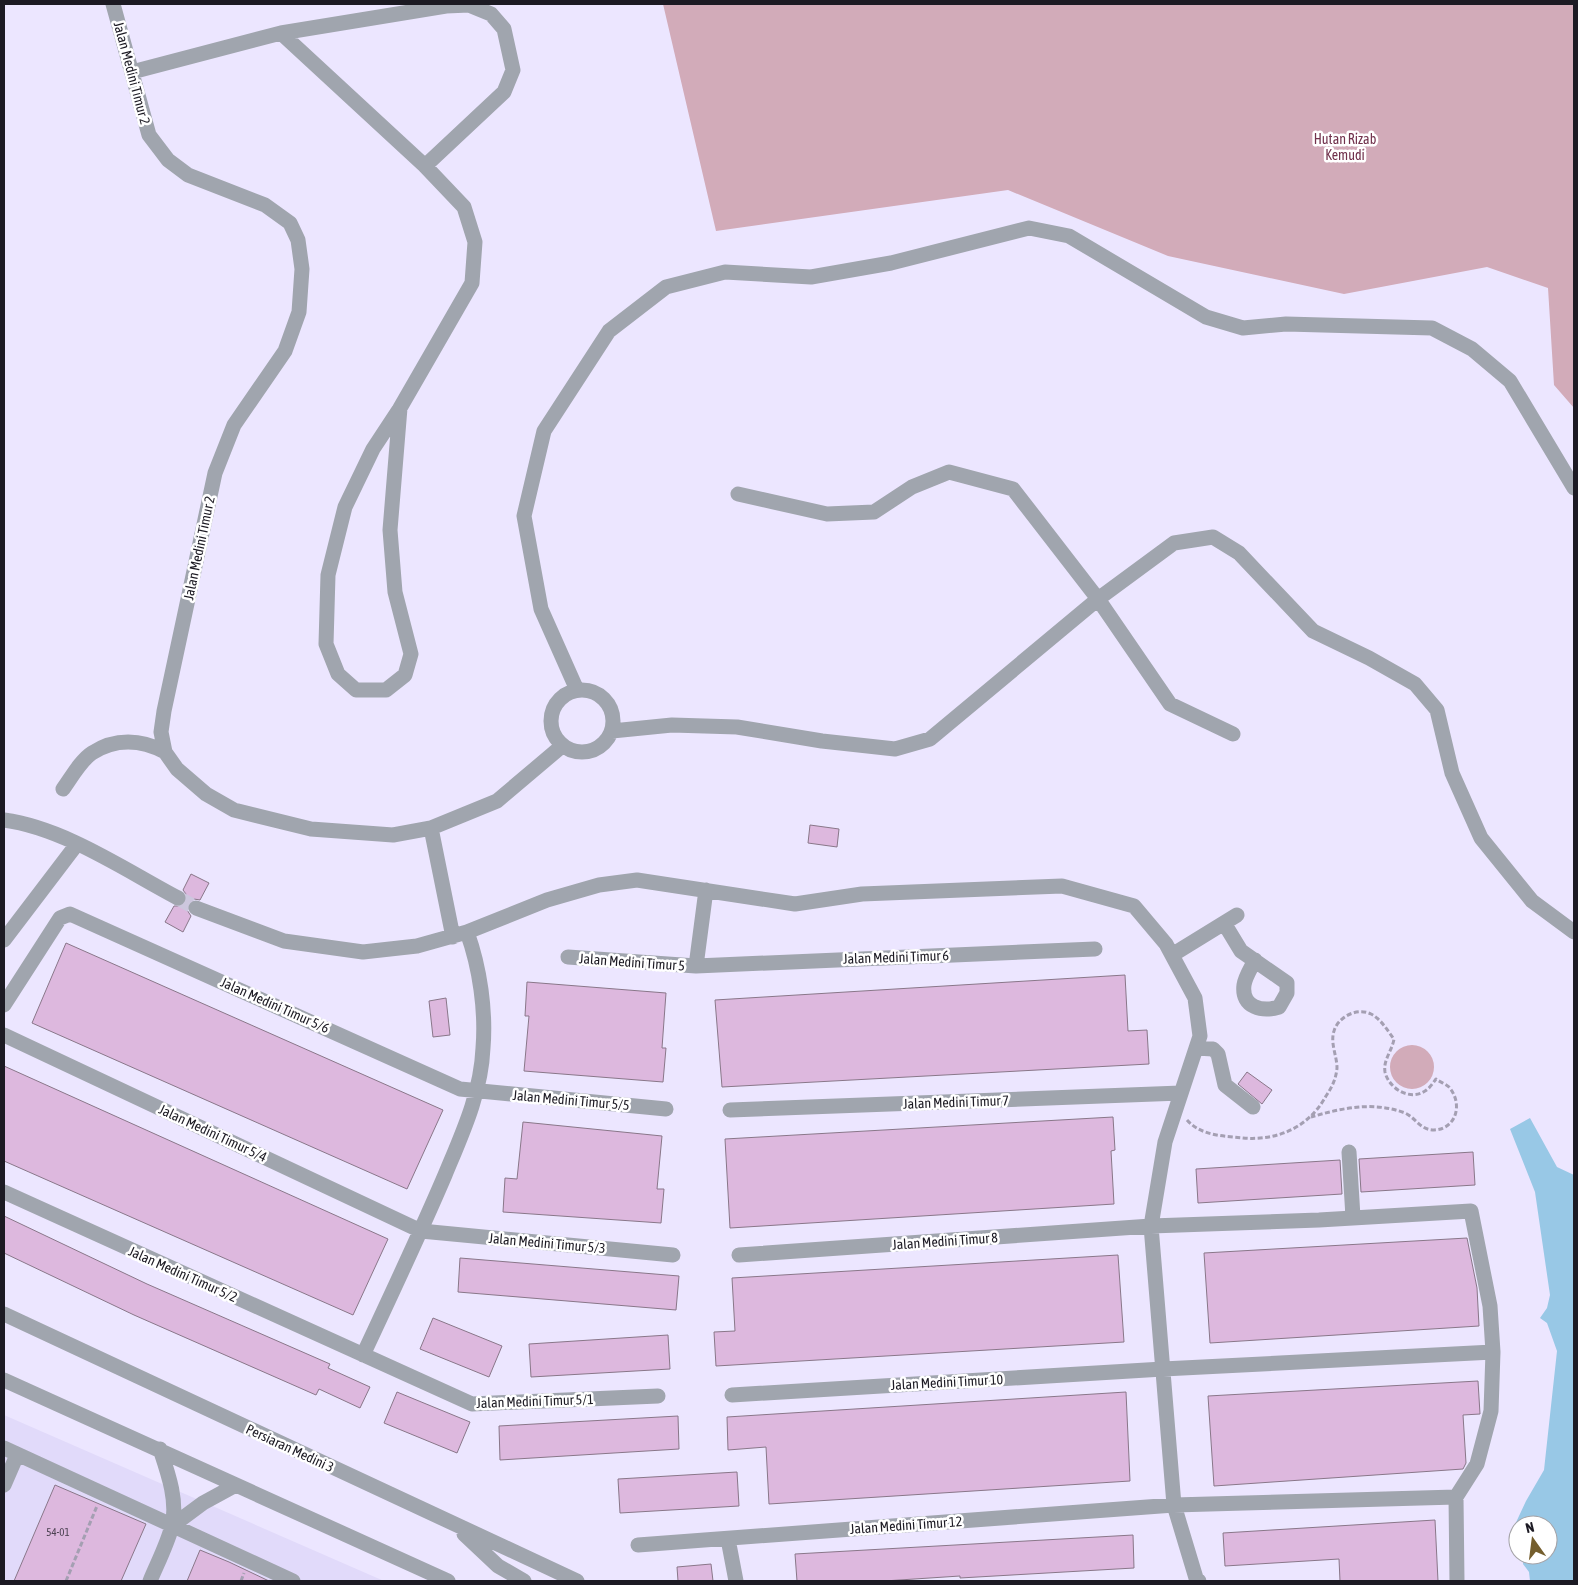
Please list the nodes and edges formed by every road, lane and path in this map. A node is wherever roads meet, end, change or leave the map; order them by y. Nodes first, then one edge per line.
1 (113, 4) edge
2 (281, 33) junction
3 (132, 72) junction
4 (425, 166) junction
5 (400, 408) junction
6 (1574, 488) edge
7 (738, 494) dead end
8 (1098, 599) junction
9 (577, 690) junction
10 (612, 730) junction
11 (1233, 734) dead end
12 (562, 746) junction
13 (165, 752) junction
14 (62, 789) dead end
15 (4, 820) edge
16 (431, 828) junction
17 (77, 844) junction
18 (706, 890) junction
19 (178, 898) tunnel mouth
20 (196, 908) tunnel mouth
21 (1238, 915) dead end
22 (1224, 923) junction
23 (468, 932) junction
24 (1574, 932) edge
25 (453, 937) junction
26 (4, 940) edge
27 (1095, 949) dead end
28 (1172, 955) junction
29 (568, 957) dead end
30 (1255, 960) dead end
31 (696, 966) junction
32 (4, 1005) edge
33 (4, 1035) edge
34 (1196, 1048) junction
35 (476, 1092) junction
36 (1181, 1093) junction
37 (1253, 1107) dead end
38 (1176, 1108) junction
39 (666, 1109) dead end
40 (730, 1110) dead end
41 (1311, 1117) junction
42 (1349, 1152) dead end
43 (4, 1192) edge
44 (1353, 1216) junction
45 (1151, 1226) junction
46 (421, 1231) junction
47 (672, 1254) dead end
48 (740, 1255) dead end
49 (4, 1314) edge
50 (1493, 1352) junction
51 (363, 1355) junction
52 (1163, 1369) junction
53 (4, 1380) edge
54 (732, 1395) dead end
55 (658, 1396) dead end
56 (160, 1449) junction
57 (11, 1451) edge
58 (4, 1485) edge
59 (236, 1485) junction
60 (102, 1494) junction
61 (1456, 1497) junction
62 (1174, 1505) junction
63 (454, 1524) junction
64 (172, 1526) junction
65 (728, 1539) junction
66 (638, 1545) dead end
67 (66, 1581) edge
68 (150, 1581) edge
69 (293, 1581) edge
70 (448, 1581) edge
71 (524, 1581) edge
72 (577, 1581) edge
73 (736, 1581) edge
74 (1199, 1581) edge
75 (1457, 1581) edge

1 - 3 street, Jalan Medini Timur 2
2 - 3 street
2 - 4 street
2 - 4 street
3 - 13 street, Jalan Medini Timur 2
4 - 5 street
5 - 5 street
6 - 9 street
7 - 8 street
8 - 10 street
8 - 11 street
8 - 24 street
9 - 10 street
9 - 12 street
10 - 12 street
12 - 16 street, Jalan Medini Timur 2
13 - 14 street
13 - 16 street, Jalan Medini Timur 2
15 - 17 street
16 - 25 street
17 - 19 street
17 - 26 street
18 - 23 street
18 - 28 street
18 - 31 street
20 - 25 street
21 - 22 street
22 - 28 street
22 - 30 street
23 - 25 street
23 - 35 street
27 - 31 street, Jalan Medini Timur 6
28 - 34 street
29 - 31 street, Jalan Medini Timur 5
32 - 35 street, Jalan Medini Timur 5/6
33 - 46 street, Jalan Medini Timur 5/4
34 - 36 street
34 - 37 street
35 - 39 street, Jalan Medini Timur 5/5
35 - 46 street
36 - 38 street
36 - 40 street, Jalan Medini Timur 7
38 - 41 path
38 - 45 street
41 - 41 path
42 - 44 street
43 - 51 street, Jalan Medini Timur 5/2
44 - 45 street, Jalan Medini Timur 8
44 - 50 street, Jalan Medini Timur 8
45 - 48 street, Jalan Medini Timur 8
45 - 52 street
46 - 47 street, Jalan Medini Timur 5/3
46 - 51 street
49 - 63 street, Persiaran Medini 3
50 - 52 street, Jalan Medini Timur 10
50 - 61 street
51 - 55 street, Jalan Medini Timur 5/1
52 - 54 street, Jalan Medini Timur 10
52 - 62 street
53 - 56 street
56 - 59 street
56 - 64 street
57 - 58 street
57 - 60 street
59 - 64 street
59 - 70 street
60 - 64 street
60 - 67 path
61 - 62 street, Jalan Medini Timur 12
61 - 75 street
62 - 65 street, Jalan Medini Timur 12
62 - 74 street
63 - 71 street
63 - 72 street, Persiaran Medini 3
64 - 68 street
64 - 69 street
65 - 66 street, Jalan Medini Timur 12
65 - 73 street

